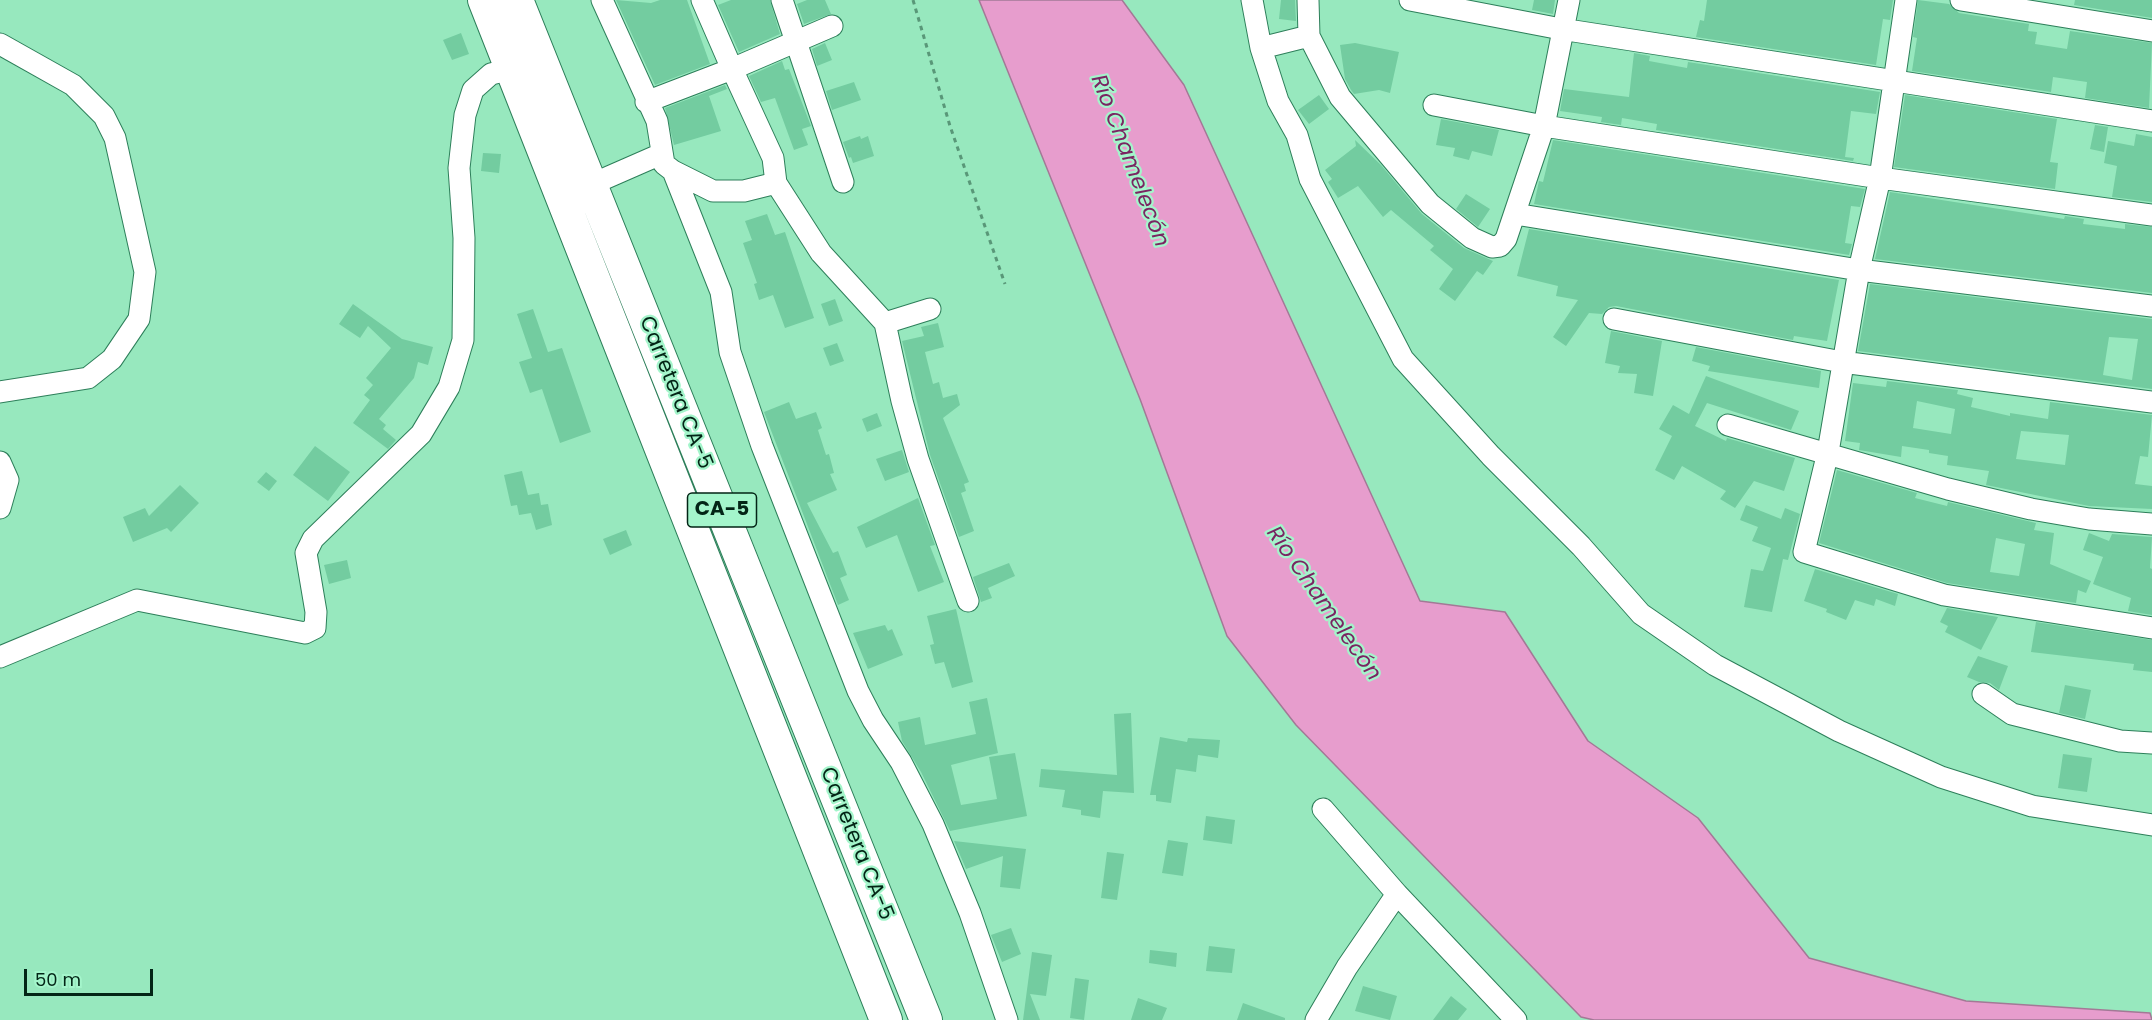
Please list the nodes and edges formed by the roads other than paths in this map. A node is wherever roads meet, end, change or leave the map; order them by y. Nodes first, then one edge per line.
1 (484, 0) edge
2 (517, 0) edge
3 (602, 0) edge
4 (702, 0) edge
5 (782, 0) edge
6 (1252, 0) edge
7 (1308, 0) edge
8 (1410, 0) edge
9 (1569, 0) edge
10 (1906, 0) edge
11 (1961, 0) edge
12 (832, 26) dead end
13 (1561, 29) junction
14 (2152, 31) edge
15 (1309, 36) junction
16 (798, 42) junction
17 (0, 44) edge
18 (1261, 48) junction
19 (512, 69) junction
20 (732, 69) junction
21 (1896, 80) junction
22 (646, 102) junction
23 (1434, 105) dead end
24 (2152, 121) edge
25 (1544, 126) junction
26 (667, 163) junction
27 (1880, 178) junction
28 (843, 182) dead end
29 (776, 183) junction
30 (591, 185) junction
31 (561, 198) junction
32 (1515, 214) junction
33 (2152, 215) edge
34 (1860, 270) junction
35 (2152, 306) edge
36 (930, 309) dead end
37 (1614, 320) dead end
38 (885, 323) junction
39 (1842, 362) junction
40 (0, 392) edge
41 (2152, 402) edge
42 (1728, 425) dead end
43 (1828, 452) junction
44 (0, 462) edge
45 (0, 508) edge
46 (2152, 524) edge
47 (968, 601) dead end
48 (2152, 628) edge
49 (0, 657) edge
50 (1983, 694) dead end
51 (2152, 743) edge
52 (1323, 809) dead end
53 (2152, 825) edge
54 (1397, 894) junction
55 (870, 980) junction
56 (881, 1020) edge
57 (886, 1020) edge
58 (926, 1020) edge
59 (1007, 1020) edge
60 (1316, 1020) edge
61 (1515, 1020) edge

1 - 19 highway, Carretera CA-5 / CA-5
2 - 30 highway, Carretera CA-5 / CA-5
3 - 22 street
4 - 20 street
5 - 16 street
6 - 18 street
7 - 15 street
8 - 13 street
9 - 13 street
10 - 21 street
11 - 14 street
12 - 16 street
13 - 21 street
13 - 25 street
15 - 18 street
15 - 32 street
16 - 20 street
16 - 28 street
17 - 40 street
18 - 53 street
19 - 31 highway, Carretera CA-5 / CA-5
19 - 49 street
20 - 22 street
20 - 29 street
21 - 24 street
21 - 27 street
22 - 26 street
23 - 25 street
25 - 27 street
25 - 32 street
26 - 29 street
26 - 30 street
26 - 59 street
27 - 33 street
27 - 34 street
29 - 38 street
30 - 31 street
30 - 58 highway, Carretera CA-5 / CA-5
31 - 55 highway, Carretera CA-5 / CA-5
32 - 34 street
34 - 35 street
34 - 39 street
36 - 38 street
37 - 39 street
38 - 47 street
39 - 41 street
39 - 43 street
42 - 43 street
43 - 46 street
43 - 48 street
44 - 45 street
50 - 51 street
52 - 54 street
54 - 60 street
54 - 61 street
55 - 56 street
55 - 57 highway, Carretera CA-5 / CA-5

